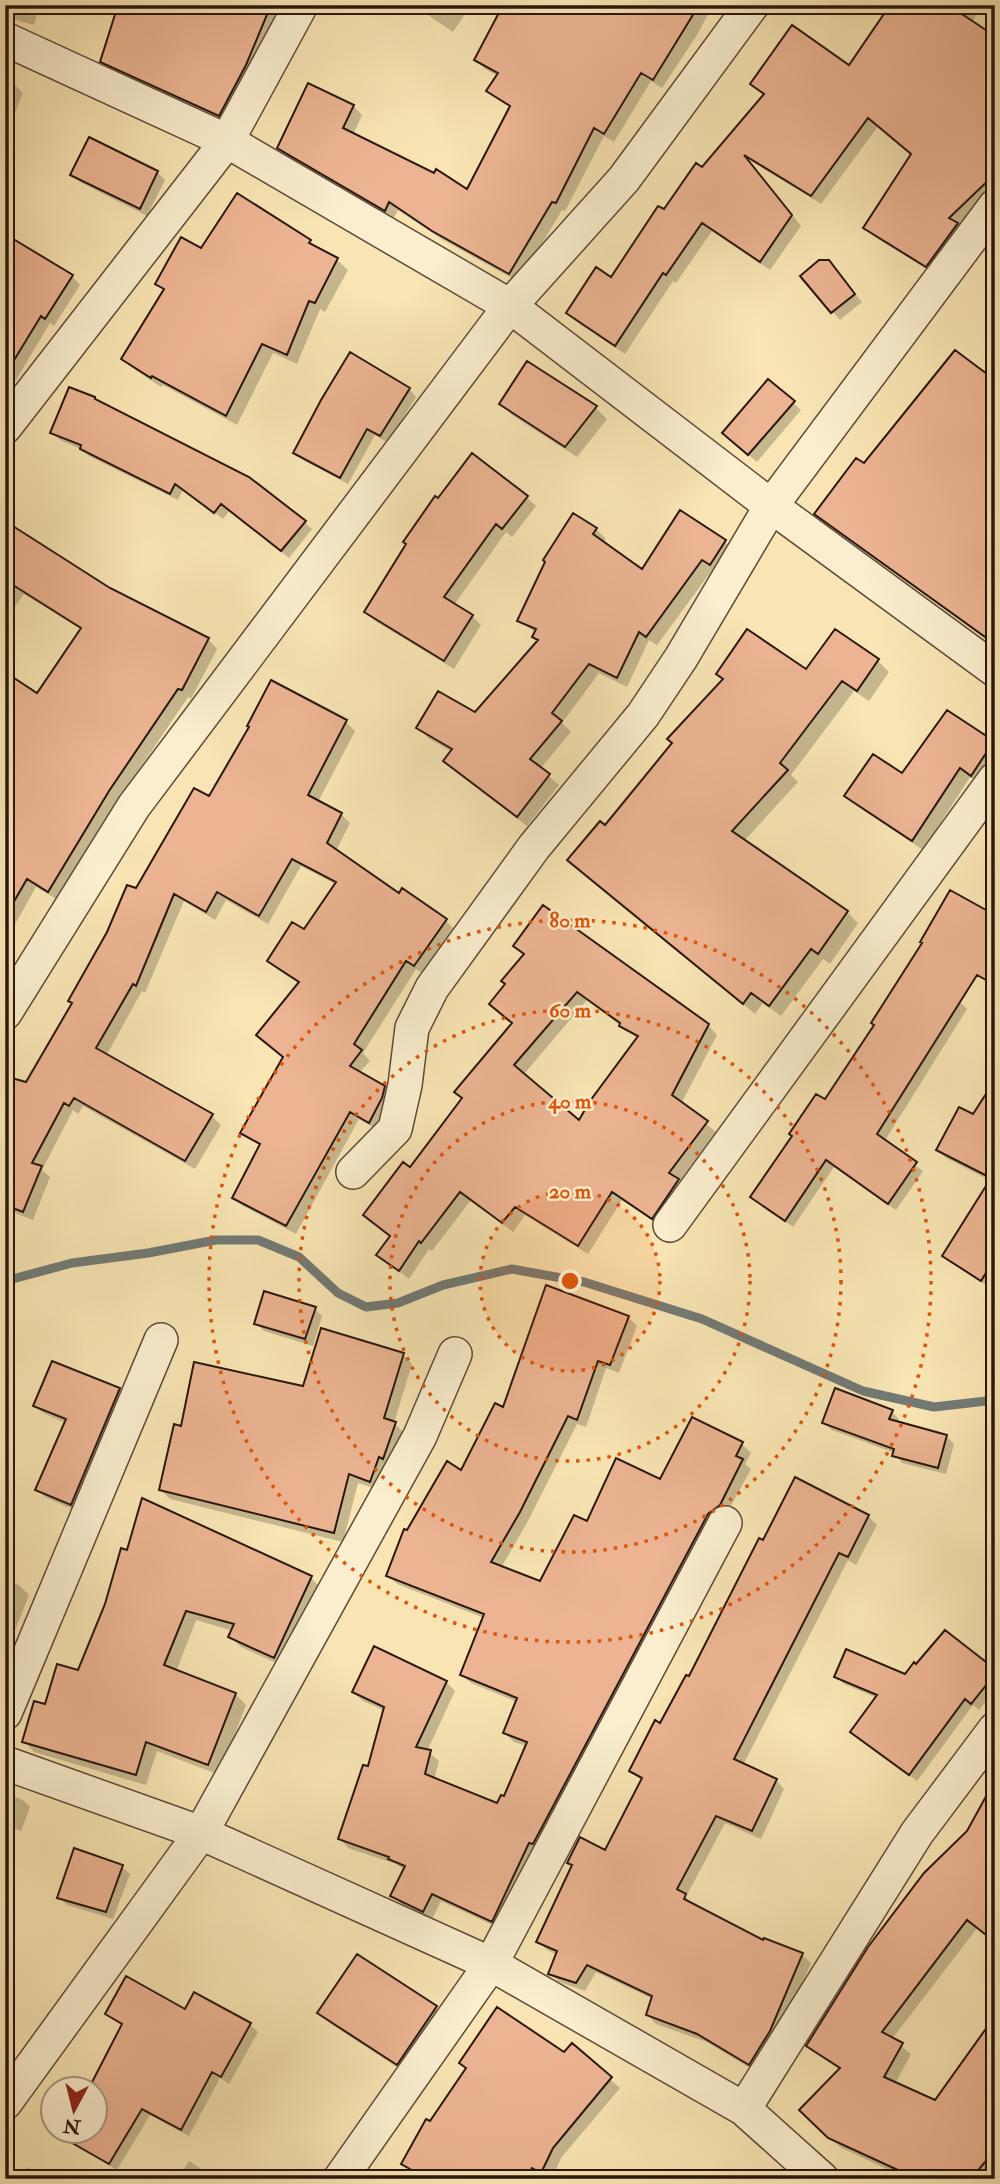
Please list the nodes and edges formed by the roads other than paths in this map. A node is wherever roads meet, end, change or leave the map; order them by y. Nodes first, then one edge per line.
1 (301, 5) edge
2 (752, 5) edge
3 (5, 39) edge
4 (227, 141) junction
5 (995, 206) edge
6 (510, 306) junction
7 (5, 427) edge
8 (771, 506) junction
9 (995, 670) edge
10 (995, 779) edge
11 (5, 1013) edge
12 (353, 1172) dead end
13 (670, 1225) dead end
14 (162, 1340) dead end
15 (455, 1354) dead end
16 (725, 1523) dead end
17 (5, 1713) edge
18 (995, 1729) edge
19 (5, 1763) edge
20 (201, 1833) junction
21 (491, 1964) junction
22 (5, 2103) edge
23 (744, 2109) junction
24 (340, 2179) edge
25 (822, 2179) edge

1 - 4 street
2 - 6 street
3 - 4 street
4 - 6 street
4 - 7 street
5 - 8 street
6 - 8 street
6 - 11 street
8 - 9 street
8 - 12 street
10 - 13 street
14 - 17 street
15 - 20 street
16 - 21 street
18 - 23 street
19 - 20 street
20 - 21 street
20 - 22 street
21 - 23 street
21 - 24 street
23 - 25 street

